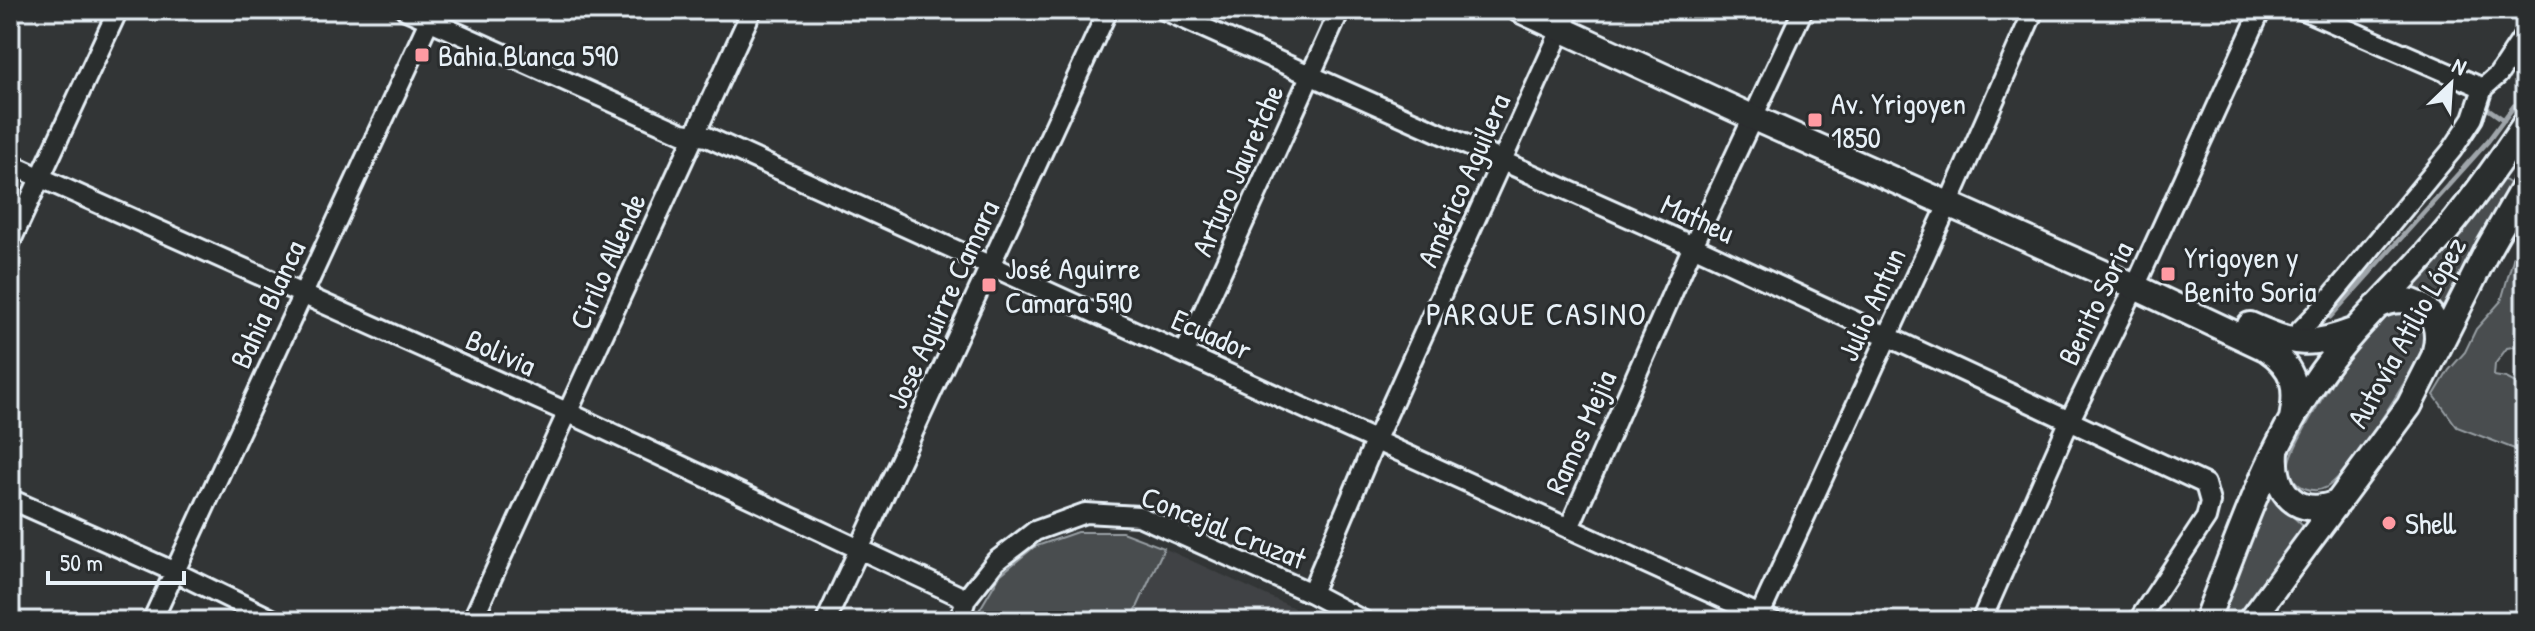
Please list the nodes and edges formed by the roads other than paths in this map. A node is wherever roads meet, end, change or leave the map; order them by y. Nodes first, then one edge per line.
1 (118, 10) edge
2 (406, 10) edge
3 (752, 10) edge
4 (1108, 10) edge
5 (1164, 10) edge
6 (1340, 10) edge
7 (1520, 10) edge
8 (1803, 10) edge
9 (2034, 10) edge
10 (2261, 10) edge
11 (2303, 10) edge
12 (431, 15) edge
13 (1564, 16) edge
14 (2525, 34) edge
15 (1310, 77) junction
16 (2483, 88) junction
17 (1757, 111) junction
18 (2525, 124) edge
19 (694, 136) junction
20 (1504, 161) junction
21 (10, 164) edge
22 (41, 178) junction
23 (2525, 184) edge
24 (1950, 198) junction
25 (10, 243) edge
26 (1693, 246) junction
27 (990, 267) junction
28 (2138, 281) junction
29 (302, 295) junction
30 (2376, 307) junction
31 (2353, 331) junction
32 (1886, 336) junction
33 (2290, 341) junction
34 (1185, 352) junction
35 (2433, 357) junction
36 (569, 413) junction
37 (2292, 419) junction
38 (2069, 422) junction
39 (1376, 439) junction
40 (2276, 449) junction
41 (10, 499) edge
42 (2339, 502) junction
43 (1569, 528) junction
44 (860, 548) junction
45 (175, 572) junction
46 (1311, 593) junction
47 (966, 599) junction
48 (1764, 619) edge
49 (152, 621) edge
50 (276, 621) edge
51 (472, 621) edge
52 (826, 621) edge
53 (959, 621) edge
54 (1364, 621) edge
55 (1981, 621) edge
56 (2138, 621) edge
57 (2206, 621) edge
58 (2250, 621) edge

1 - 22 street
2 - 12 street, Ecuador
3 - 19 street, Cirilo Allende
4 - 27 street, Jose Aguirre Camara
5 - 15 street, Matheu
6 - 15 street, Arturo Jauretche
7 - 13 main road
8 - 17 street, Ramos Mejia
9 - 24 street, Julio Antun
10 - 28 street, Benito Soria
11 - 16 street
12 - 19 street, Ecuador
12 - 29 street, Bahia Blanca
13 - 17 main road
13 - 20 street, Américo Aguilera
14 - 16 street
15 - 20 street, Matheu
15 - 34 street, Arturo Jauretche
16 - 33 street
17 - 24 main road
17 - 26 street, Ramos Mejia
18 - 30 main road, Autovía Atilio López
19 - 27 street, Ecuador
19 - 36 street, Cirilo Allende
20 - 26 street, Matheu
20 - 39 street, Américo Aguilera
21 - 22 street, Bolivia
22 - 25 street
22 - 29 street, Bolivia
23 - 35 main road, Autovía Atilio López
24 - 28 main road
24 - 32 street, Julio Antun
26 - 32 street, Matheu
26 - 43 street, Ramos Mejia
27 - 34 street, Ecuador
27 - 44 street, Jose Aguirre Camara
28 - 33 main road
28 - 37 main road
28 - 38 street, Benito Soria
29 - 36 street, Bolivia
29 - 45 street, Bahia Blanca
30 - 31 main road, Autovía Atilio López
30 - 35 main road
31 - 33 main road
31 - 37 main road, Autovía Atilio López
32 - 38 street, Matheu
32 - 48 street, Julio Antun
34 - 39 street, Ecuador
35 - 42 main road, Autovía Atilio López
36 - 44 street, Bolivia
36 - 51 street, Cirilo Allende
37 - 40 main road, Autovía Atilio López
38 - 55 street, Benito Soria
38 - 56 street, Matheu
39 - 43 street, Ecuador
39 - 46 street, Américo Aguilera
40 - 42 main road
40 - 57 main road, Autovía Atilio López
41 - 45 street
42 - 58 main road, Autovía Atilio López
43 - 48 street, Ecuador
44 - 47 street, Bolivia
44 - 52 street, Jose Aguirre Camara
45 - 49 street, Bahia Blanca
45 - 50 street
46 - 47 street, Concejal Cruzat
46 - 54 street, Concejal Cruzat
47 - 53 street, Concejal Cruzat

